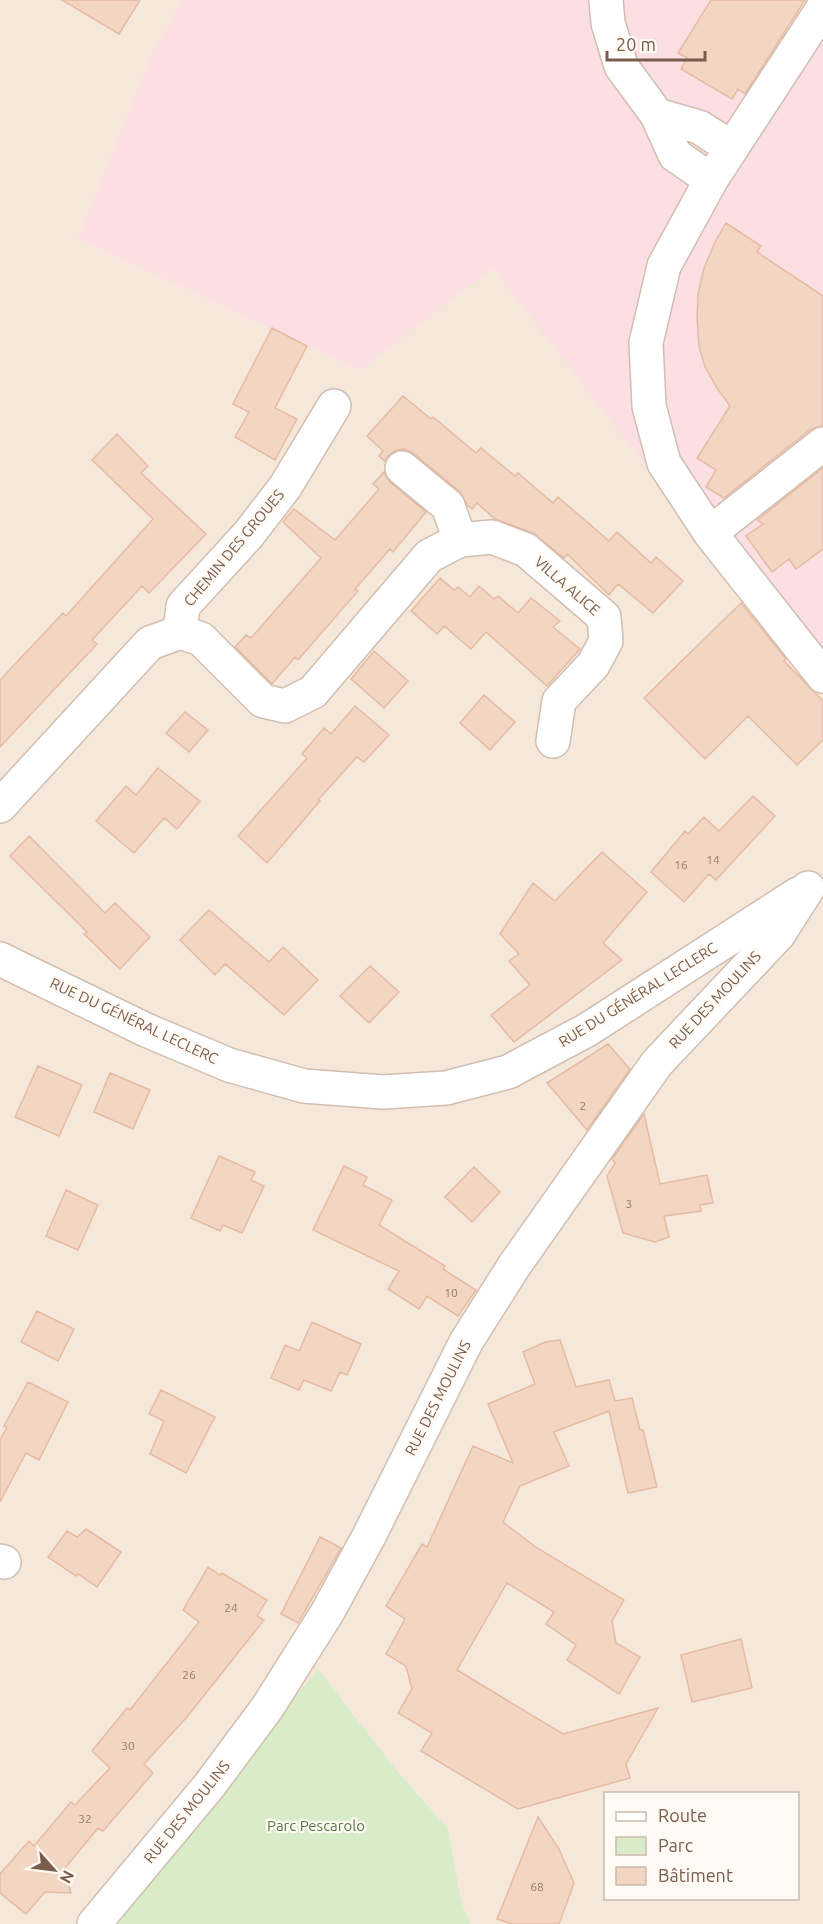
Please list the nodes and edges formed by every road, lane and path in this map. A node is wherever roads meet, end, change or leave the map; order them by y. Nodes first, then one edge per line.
1 (606, 0) edge
2 (823, 8) edge
3 (657, 115) junction
4 (732, 148) junction
5 (711, 180) junction
6 (334, 406) dead end
7 (823, 444) edge
8 (402, 468) dead end
9 (710, 533) junction
10 (460, 540) junction
11 (180, 632) junction
12 (823, 676) edge
13 (553, 741) dead end
14 (0, 806) edge
15 (818, 889) edge
16 (726, 939) junction
17 (0, 959) edge
18 (745, 968) junction
19 (94, 1924) edge

1 - 3 street
2 - 4 street
3 - 4 street
3 - 5 street
4 - 5 street
5 - 9 street
6 - 11 street, CHEMIN DES GROUES
7 - 9 street
8 - 10 street
9 - 12 street
10 - 11 street, VILLA ALICE
10 - 13 street, VILLA ALICE
11 - 14 street
15 - 16 street, RUE DU GÉNÉRAL LECLERC
15 - 18 street, RUE DES MOULINS
16 - 17 street, RUE DU GÉNÉRAL LECLERC
16 - 18 street
18 - 19 street, RUE DES MOULINS

